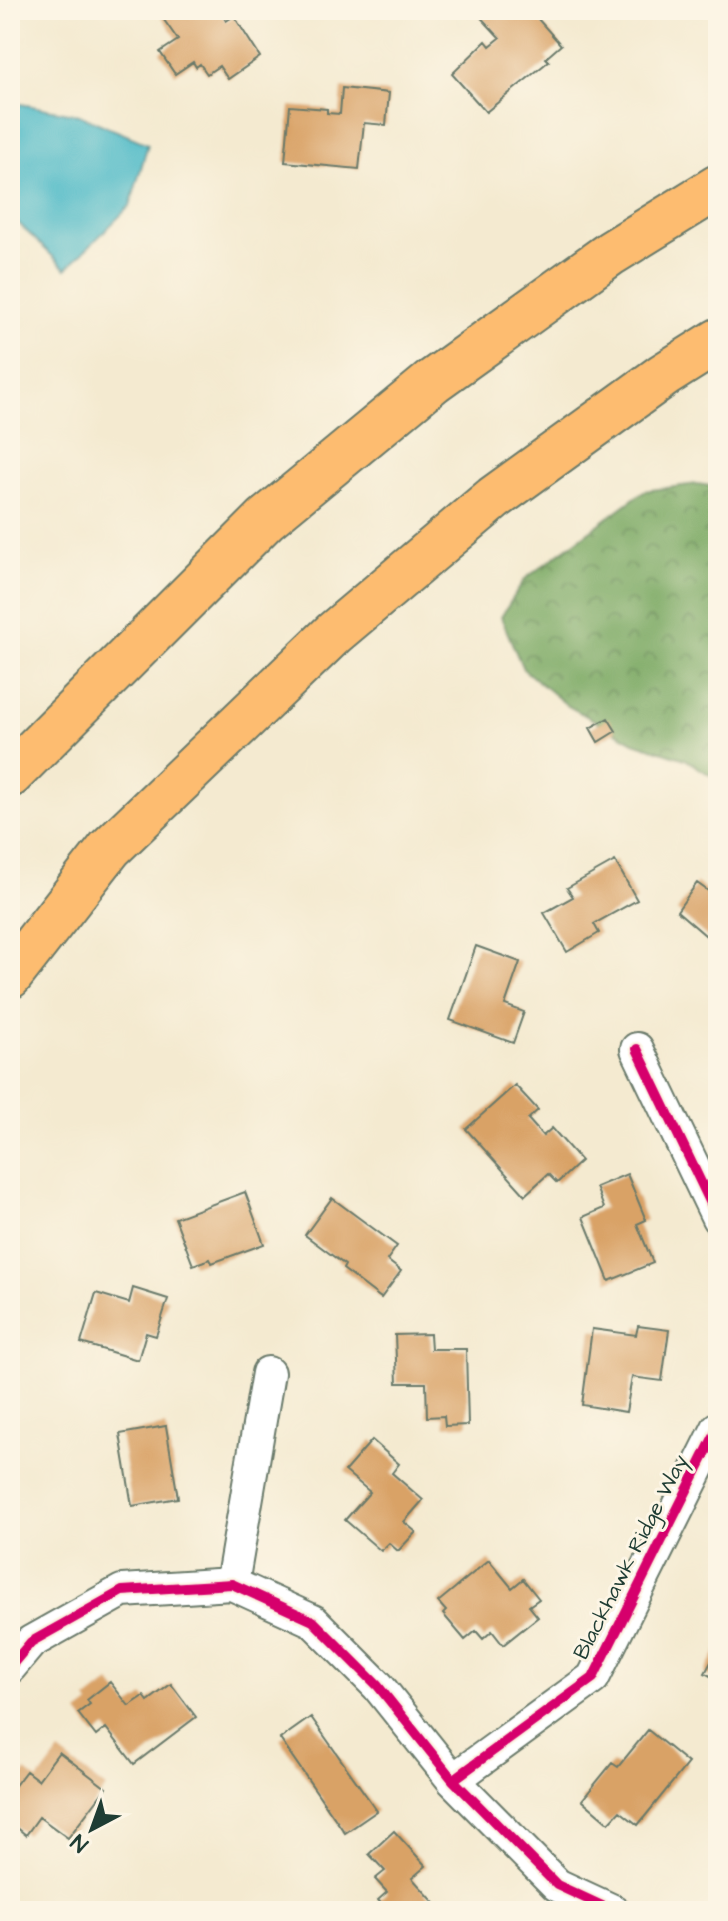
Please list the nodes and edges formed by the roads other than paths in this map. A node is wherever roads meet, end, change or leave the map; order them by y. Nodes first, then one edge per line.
1 (718, 187) edge
2 (718, 341) edge
3 (10, 775) edge
4 (10, 976) edge
5 (637, 1049) dead end
6 (718, 1218) edge
7 (268, 1373) dead end
8 (718, 1428) edge
9 (232, 1584) junction
10 (10, 1667) edge
11 (453, 1780) junction
12 (613, 1911) edge

1 - 3 highway
2 - 4 highway
5 - 6 street
7 - 9 street
8 - 11 street, Blackhawk Ridge Way
9 - 10 street
9 - 11 street
11 - 12 street

